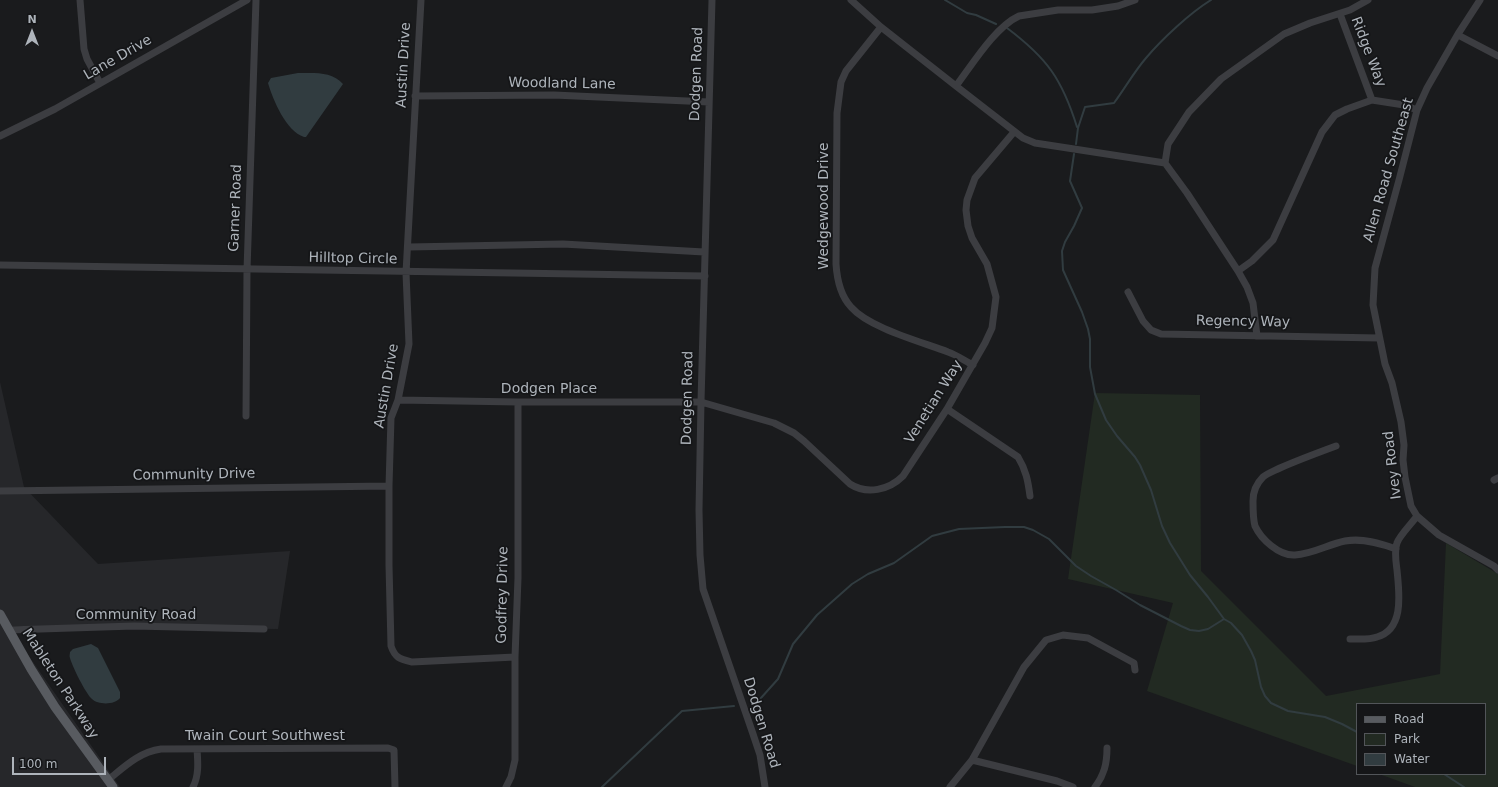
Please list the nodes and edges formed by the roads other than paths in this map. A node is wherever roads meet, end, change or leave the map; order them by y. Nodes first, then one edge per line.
1 (80, 0) edge
2 (247, 0) edge
3 (256, 0) edge
4 (421, 0) edge
5 (712, 0) edge
6 (851, 0) edge
7 (1135, 0) edge
8 (1368, 0) edge
9 (1480, 0) edge
10 (1340, 14) junction
11 (881, 27) junction
12 (1458, 35) junction
13 (1498, 56) edge
14 (100, 83) junction
15 (956, 86) junction
16 (415, 96) junction
17 (1372, 100) junction
18 (709, 102) junction
19 (1417, 110) junction
20 (1014, 132) junction
21 (0, 136) edge
22 (1165, 163) junction
23 (409, 247) junction
24 (704, 252) junction
25 (0, 265) edge
26 (247, 270) junction
27 (1238, 271) junction
28 (406, 272) junction
29 (705, 276) junction
30 (1128, 292) dead end
31 (1258, 336) junction
32 (1379, 338) junction
33 (973, 365) junction
34 (398, 400) junction
35 (518, 402) junction
36 (701, 402) junction
37 (947, 409) junction
38 (246, 416) dead end
39 (1336, 446) dead end
40 (389, 486) junction
41 (0, 491) edge
42 (1030, 496) dead end
43 (1417, 516) junction
44 (1396, 549) junction
45 (1498, 570) edge
46 (0, 614) edge
47 (264, 629) dead end
48 (9, 630) junction
49 (1350, 639) dead end
50 (515, 657) junction
51 (1136, 670) dead end
52 (1107, 748) dead end
53 (197, 749) junction
54 (972, 760) junction
55 (110, 783) edge
56 (193, 787) edge
57 (395, 787) edge
58 (506, 787) edge
59 (765, 787) edge
60 (950, 787) edge
61 (1073, 787) edge
62 (1095, 787) edge

1 - 14 street
2 - 14 street, Lane Drive
3 - 26 street, Garner Road
4 - 16 street, Austin Drive
5 - 18 street, Dodgen Road
6 - 11 street
7 - 15 street
8 - 10 street
9 - 12 street, Allen Road Southeast
10 - 17 street, Ridge Way
10 - 22 street
11 - 15 street
11 - 33 street, Wedgewood Drive
12 - 13 street
12 - 19 street, Allen Road Southeast
14 - 21 street, Lane Drive
15 - 20 street
16 - 18 street, Woodland Lane
16 - 23 street, Austin Drive
17 - 19 street
17 - 27 street
18 - 24 street, Dodgen Road
19 - 32 street, Allen Road Southeast
20 - 22 street
20 - 33 street, Venetian Way
22 - 27 street
23 - 24 street
23 - 28 street, Austin Drive
24 - 29 street, Dodgen Road
25 - 26 street, Hilltop Circle
26 - 28 street, Hilltop Circle
26 - 38 street, Garner Road
27 - 31 street
28 - 29 street, Hilltop Circle
28 - 34 street, Austin Drive
29 - 36 street, Dodgen Road
30 - 31 street, Regency Way
31 - 32 street, Regency Way
32 - 43 street, Ivey Road
33 - 37 street, Venetian Way
34 - 35 street, Dodgen Place
34 - 40 street, Austin Drive
35 - 36 street, Dodgen Place
35 - 50 street, Godfrey Drive
36 - 37 street, Venetian Way
36 - 59 street, Dodgen Road
37 - 42 street
39 - 44 street
40 - 41 street, Community Drive
40 - 50 street, Austin Drive
43 - 44 street
43 - 45 street, Ivey Road
44 - 49 street
46 - 48 main road, Mableton Parkway
47 - 48 street, Community Road
48 - 55 main road, Mableton Parkway
50 - 58 street, Godfrey Drive
51 - 54 street
52 - 62 street
53 - 55 street, Twain Court Southwest
53 - 56 street
53 - 57 street, Twain Court Southwest
54 - 60 street
54 - 61 street

